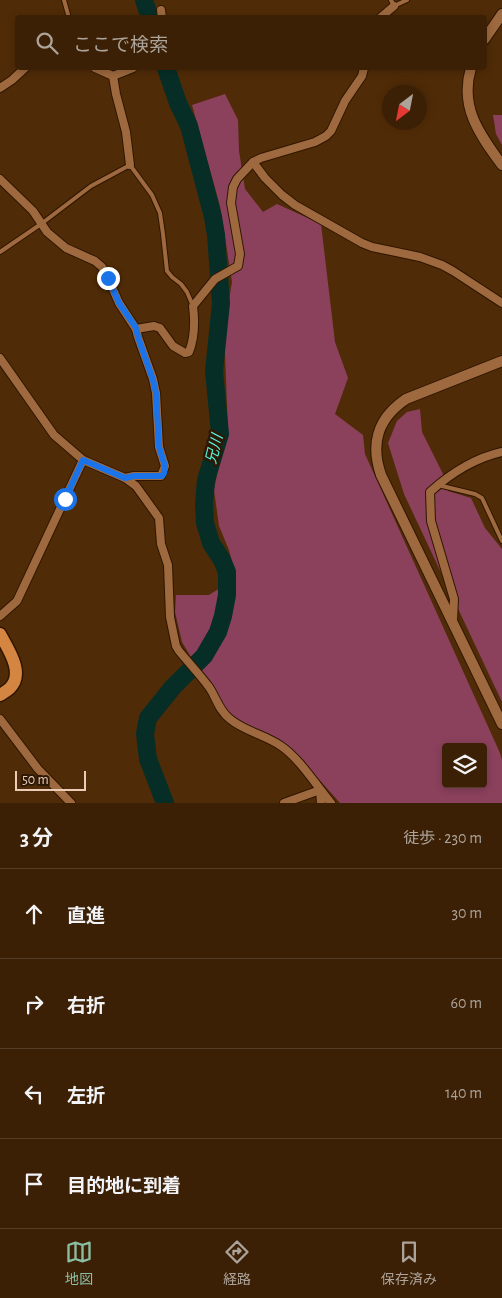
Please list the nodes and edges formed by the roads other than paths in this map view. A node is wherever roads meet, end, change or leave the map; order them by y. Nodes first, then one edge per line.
1 (64, 0) edge
2 (407, 0) edge
3 (392, 3) edge
4 (502, 14) edge
5 (69, 15) edge
6 (382, 15) edge
7 (487, 36) edge
8 (23, 70) edge
9 (100, 70) edge
10 (111, 70) edge
11 (128, 70) edge
12 (364, 70) edge
13 (471, 70) edge
14 (113, 76) junction
15 (0, 87) edge
16 (253, 162) junction
17 (130, 165) junction
18 (502, 165) edge
19 (0, 180) edge
20 (40, 224) junction
21 (0, 252) edge
22 (502, 303) edge
23 (193, 306) junction
24 (136, 328) junction
25 (0, 358) edge
26 (502, 361) edge
27 (502, 452) edge
28 (83, 460) junction
29 (125, 478) junction
30 (438, 485) junction
31 (502, 541) edge
32 (0, 616) edge
33 (453, 622) junction
34 (0, 634) edge
35 (0, 694) edge
36 (0, 719) edge
37 (502, 724) edge
38 (320, 790) junction
39 (71, 803) edge
40 (284, 803) edge
41 (320, 803) edge
42 (331, 803) edge

1 - 5 lane
2 - 3 lane
3 - 6 street
4 - 7 street
8 - 15 street
9 - 14 street
10 - 14 lane
11 - 14 street
12 - 16 street
13 - 18 street
14 - 17 street
16 - 22 street
16 - 23 street
17 - 20 lane
17 - 23 lane
19 - 20 street
20 - 21 lane
20 - 24 street
23 - 24 street
24 - 29 street
25 - 28 street
26 - 33 street
27 - 30 street
28 - 29 street
28 - 32 street
29 - 38 street
30 - 31 lane
30 - 33 street
33 - 37 street
34 - 35 main road
36 - 39 street
38 - 40 street
38 - 41 street
38 - 42 street

